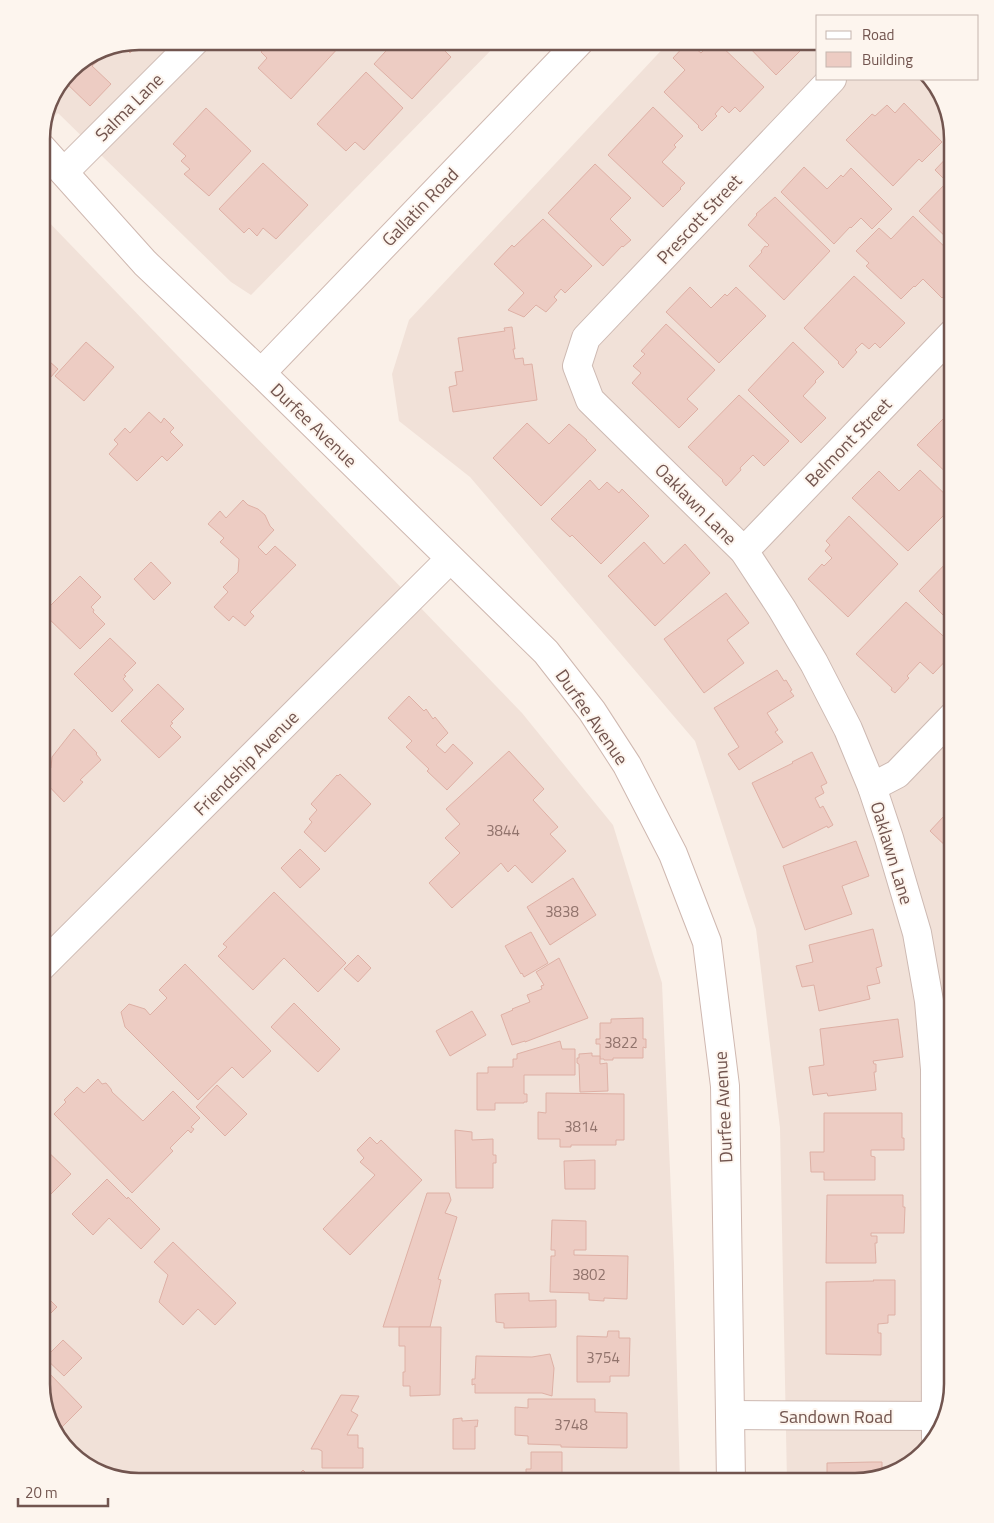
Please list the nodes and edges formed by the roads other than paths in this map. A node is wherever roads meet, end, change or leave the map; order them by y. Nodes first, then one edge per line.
1 (185, 50) edge
2 (571, 50) edge
3 (831, 80) edge
4 (50, 156) edge
5 (64, 172) junction
6 (944, 342) edge
7 (577, 366) joint
8 (261, 373) junction
9 (744, 551) junction
10 (450, 559) junction
11 (944, 725) edge
12 (872, 787) junction
13 (50, 958) edge
14 (730, 1415) junction
15 (938, 1415) edge
16 (934, 1424) edge
17 (731, 1473) edge

1 - 5 street, Salma Lane
2 - 8 street, Gallatin Road
3 - 7 street, Prescott Street
4 - 5 street, Durfee Avenue
5 - 8 street, Durfee Avenue
6 - 9 street, Belmont Street
7 - 9 street, Oaklawn Lane
8 - 10 street, Durfee Avenue
9 - 12 street, Oaklawn Lane
10 - 13 street, Friendship Avenue
10 - 14 street, Durfee Avenue
11 - 12 street
12 - 15 street, Oaklawn Lane
14 - 16 street, Sandown Road
14 - 17 street, Durfee Avenue

